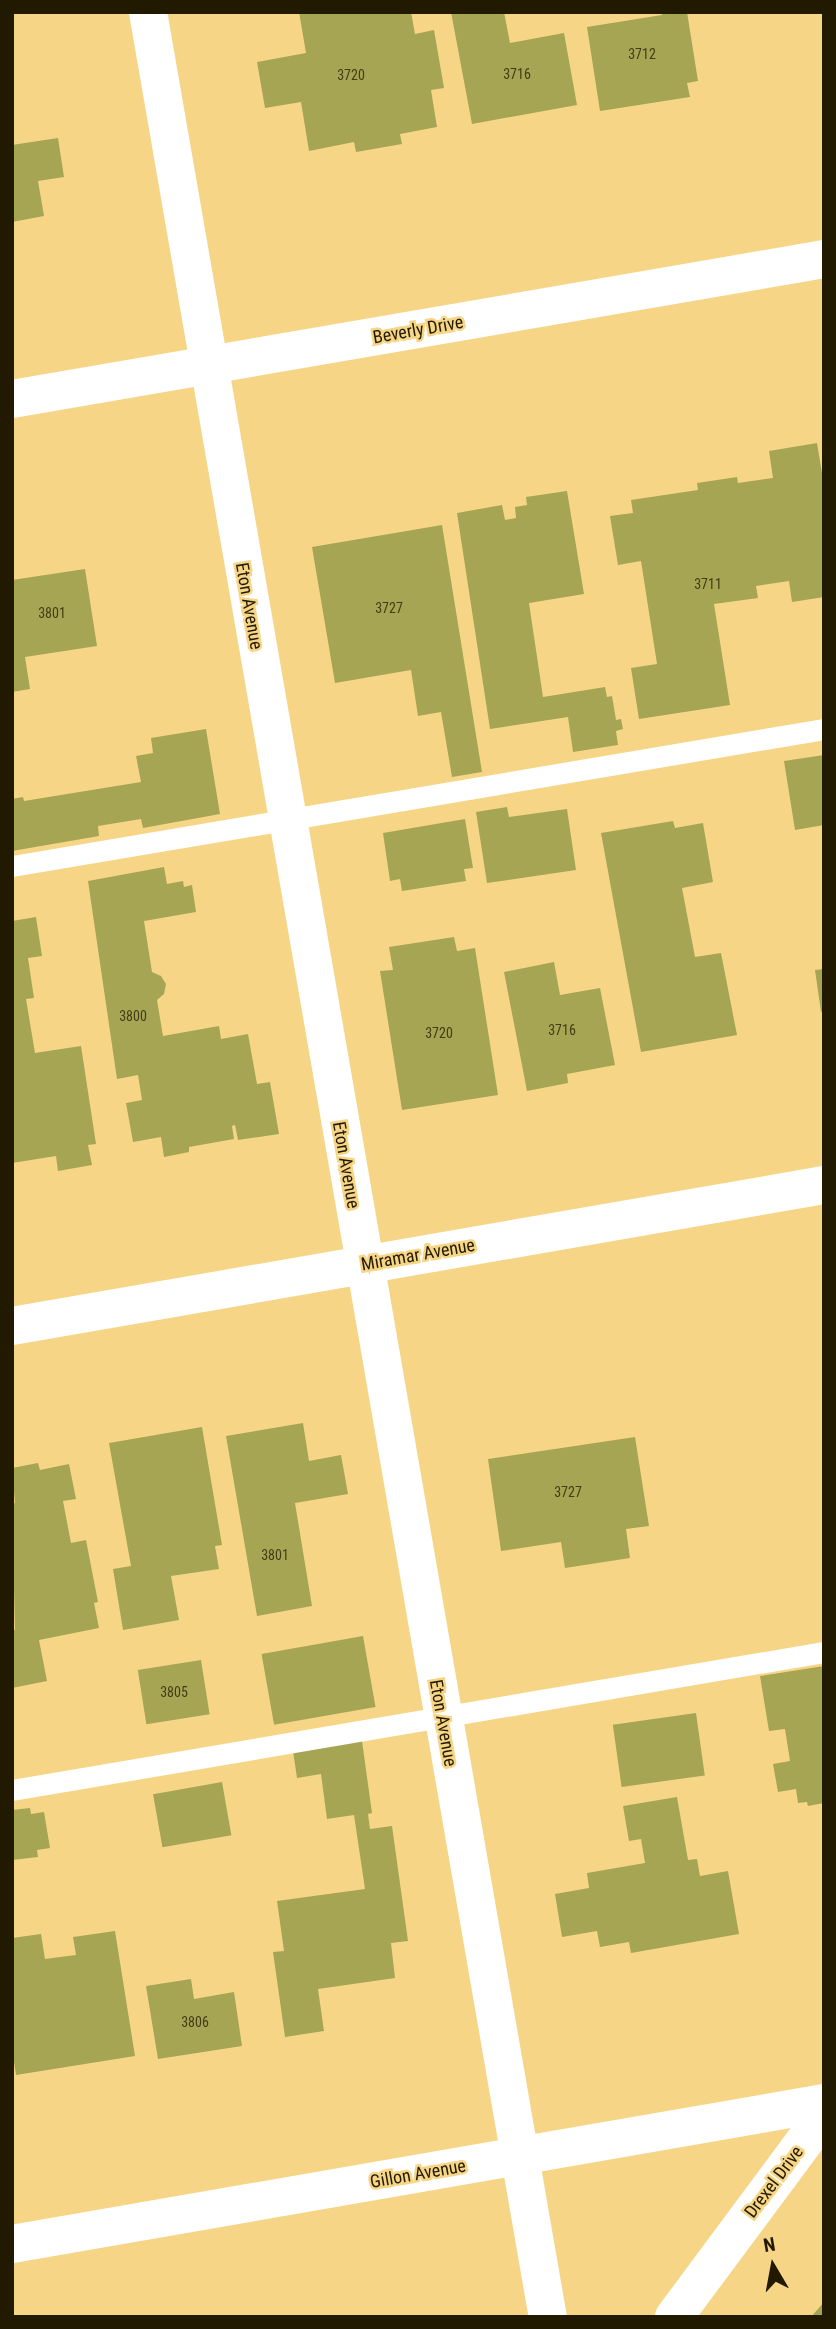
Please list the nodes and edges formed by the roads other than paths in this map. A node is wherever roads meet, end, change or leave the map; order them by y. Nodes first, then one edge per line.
1 (148, 12) edge
2 (824, 259) edge
3 (207, 365) junction
4 (12, 400) edge
5 (824, 729) edge
6 (286, 819) junction
7 (12, 866) edge
8 (824, 1185) edge
9 (363, 1264) junction
10 (12, 1326) edge
11 (824, 1652) edge
12 (442, 1718) junction
13 (12, 1790) edge
14 (824, 2103) edge
15 (824, 2115) edge
16 (519, 2157) junction
17 (12, 2244) edge
18 (548, 2317) edge
19 (674, 2317) edge

1 - 3 street, Eton Avenue
2 - 3 street, Beverly Drive
3 - 4 street, Beverly Drive
3 - 6 street, Eton Avenue
5 - 6 lane
6 - 7 lane
6 - 9 street, Eton Avenue
8 - 9 street, Miramar Avenue
9 - 10 street, Miramar Avenue
9 - 12 street, Eton Avenue
11 - 12 lane
12 - 13 lane
12 - 16 street, Eton Avenue
14 - 16 street, Gillon Avenue
15 - 19 street, Drexel Drive
16 - 17 street, Gillon Avenue
16 - 18 street, Eton Avenue

